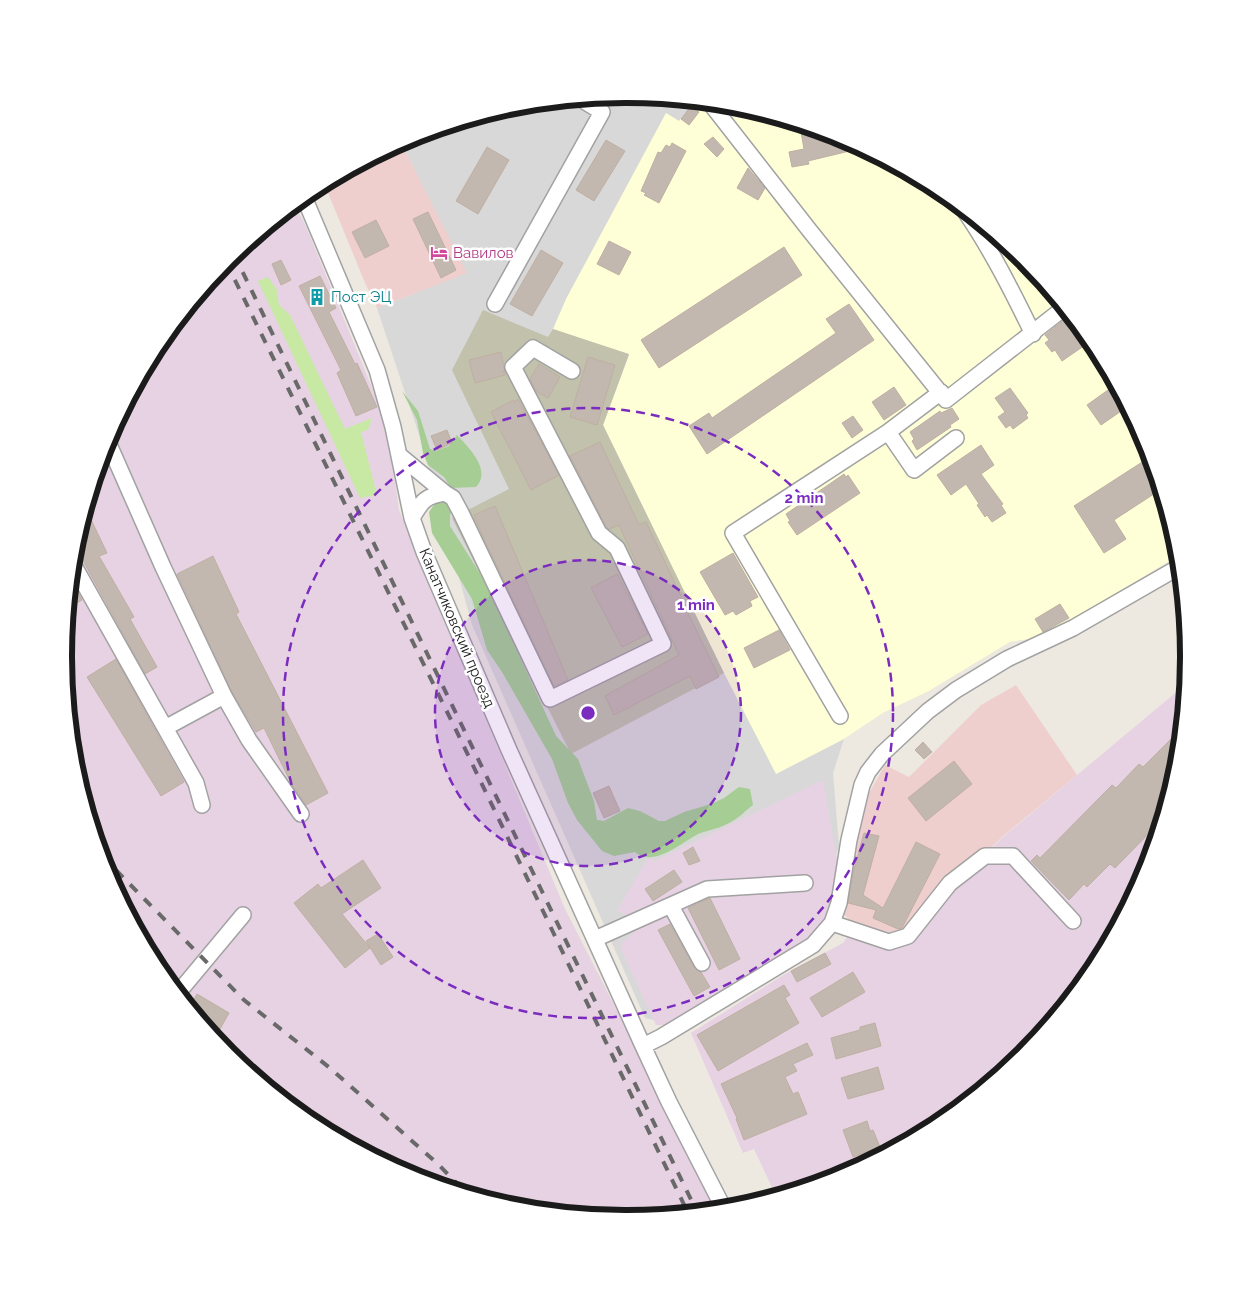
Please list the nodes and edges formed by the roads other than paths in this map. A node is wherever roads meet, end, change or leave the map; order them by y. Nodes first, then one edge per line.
1 (589, 104) edge
2 (721, 112) edge
3 (307, 204) edge
4 (977, 229) edge
5 (495, 304) dead end
6 (1059, 312) edge
7 (1033, 334) junction
8 (572, 371) dead end
9 (941, 392) junction
10 (888, 432) junction
11 (956, 438) dead end
12 (112, 452) edge
13 (399, 455) junction
14 (445, 493) junction
15 (412, 518) junction
16 (1173, 571) edge
17 (79, 574) edge
18 (224, 696) junction
19 (840, 716) dead end
20 (165, 728) junction
21 (202, 805) dead end
22 (302, 814) dead end
23 (805, 883) dead end
24 (670, 906) junction
25 (243, 914) dead end
26 (1073, 921) dead end
27 (832, 923) junction
28 (594, 939) junction
29 (702, 962) dead end
30 (182, 987) edge
31 (643, 1046) junction
32 (720, 1201) edge

1 - 5 street
2 - 9 street
3 - 13 street, Канатчиковский проезд
4 - 7 street
6 - 7 street
7 - 9 street
8 - 14 street
9 - 10 street
10 - 11 street
10 - 19 street
12 - 18 street
13 - 14 street
13 - 15 street, Канатчиковский проезд
14 - 15 street
15 - 28 street, Канатчиковский проезд
16 - 27 street
17 - 20 street
18 - 20 street
18 - 22 street
20 - 21 street
23 - 24 street
24 - 28 street
24 - 29 street
25 - 30 street
26 - 27 street
27 - 31 street
28 - 31 street, Канатчиковский проезд
31 - 32 street, Канатчиковский проезд

